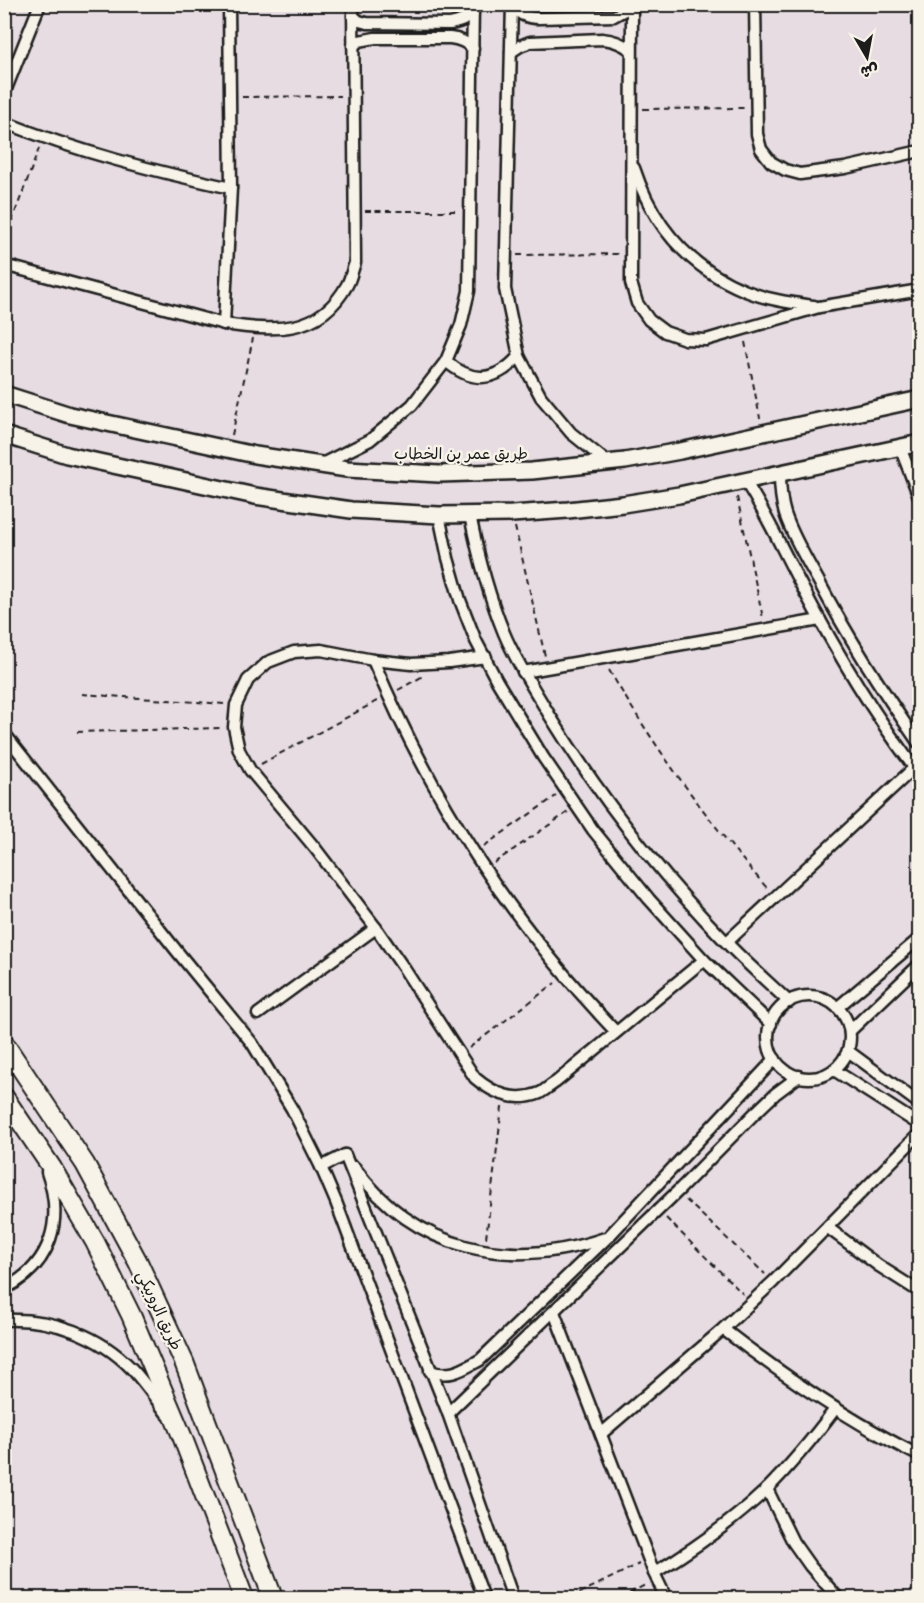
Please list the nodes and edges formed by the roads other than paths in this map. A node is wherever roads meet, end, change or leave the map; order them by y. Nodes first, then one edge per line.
1 (40, 4) edge
2 (229, 4) edge
3 (754, 4) edge
4 (632, 5) edge
5 (512, 6) edge
6 (473, 9) edge
7 (353, 10) edge
8 (353, 46) junction
9 (473, 48) junction
10 (631, 50) junction
11 (511, 52) junction
12 (4, 94) edge
13 (4, 122) edge
14 (920, 151) edge
15 (630, 156) junction
16 (231, 188) junction
17 (4, 265) edge
18 (920, 290) edge
19 (819, 307) junction
20 (224, 324) junction
21 (519, 356) junction
22 (446, 361) junction
23 (4, 394) edge
24 (920, 399) edge
25 (4, 435) edge
26 (920, 444) edge
27 (900, 447) junction
28 (607, 462) junction
29 (320, 465) junction
30 (780, 473) junction
31 (739, 482) junction
32 (920, 499) edge
33 (439, 515) junction
34 (470, 515) junction
35 (820, 620) junction
36 (486, 657) junction
37 (374, 660) junction
38 (523, 672) junction
39 (4, 733) edge
40 (920, 745) edge
41 (917, 771) edge
42 (376, 928) junction
43 (920, 938) edge
44 (726, 942) junction
45 (704, 960) junction
46 (920, 964) edge
47 (789, 1002) junction
48 (838, 1008) junction
49 (258, 1014) dead end
50 (771, 1023) junction
51 (850, 1031) junction
52 (616, 1032) junction
53 (4, 1043) edge
54 (848, 1051) junction
55 (775, 1059) junction
56 (834, 1070) junction
57 (799, 1076) junction
58 (4, 1097) edge
59 (920, 1104) edge
60 (920, 1125) edge
61 (920, 1133) edge
62 (38, 1146) junction
63 (345, 1155) junction
64 (321, 1167) junction
65 (828, 1228) junction
66 (608, 1236) junction
67 (4, 1289) edge
68 (920, 1292) edge
69 (554, 1312) junction
70 (5, 1318) edge
71 (723, 1329) junction
72 (430, 1371) junction
73 (835, 1409) junction
74 (448, 1413) junction
75 (601, 1434) junction
76 (182, 1436) junction
77 (920, 1456) edge
78 (767, 1489) junction
79 (656, 1576) junction
80 (244, 1599) edge
81 (273, 1599) edge
82 (484, 1599) edge
83 (513, 1599) edge
84 (666, 1599) edge
85 (838, 1599) edge

1 - 12 street
2 - 16 street
3 - 14 street
4 - 5 street
4 - 10 street
5 - 11 street
6 - 7 street
6 - 9 street
7 - 8 street
8 - 9 street
8 - 20 street
9 - 22 street
10 - 11 street
10 - 15 street
11 - 21 street
13 - 16 street
15 - 19 street
15 - 19 street
16 - 20 street
17 - 20 street
18 - 19 street
21 - 22 street
21 - 28 street
22 - 29 street
23 - 29 street, طريق عمر بن الخطاب
24 - 28 street, طريق عمر بن الخطاب
25 - 33 street
26 - 27 street
27 - 30 street
27 - 32 street
28 - 29 street, طريق عمر بن الخطاب
30 - 31 street
30 - 40 street
31 - 34 street
31 - 35 street
33 - 34 street
33 - 36 street
34 - 38 street
35 - 38 street
35 - 41 street
36 - 37 street
36 - 45 street
37 - 42 street
37 - 52 street
38 - 44 street
39 - 64 street
41 - 44 street
42 - 49 street
42 - 52 street
43 - 48 street
44 - 47 street
45 - 50 street
45 - 52 street
46 - 51 street
47 - 48 street
47 - 50 street
48 - 51 street
50 - 55 street
51 - 54 street
53 - 81 main road, طريق الروبيكي
54 - 56 street
54 - 59 street
55 - 57 street
55 - 66 street
56 - 57 street
56 - 60 street
57 - 69 street
58 - 62 main road, طريق الروبيكي
61 - 65 street
62 - 67 street
62 - 76 main road, طريق الروبيكي
63 - 64 street
63 - 66 street
63 - 72 street
64 - 82 street
65 - 68 street
65 - 71 street
66 - 72 street
69 - 74 street
69 - 75 street
70 - 76 street
71 - 73 street
71 - 75 street
72 - 74 street
73 - 77 street
73 - 78 street
74 - 83 street
75 - 79 street
76 - 80 main road, طريق الروبيكي
78 - 79 street
78 - 85 street
79 - 84 street

